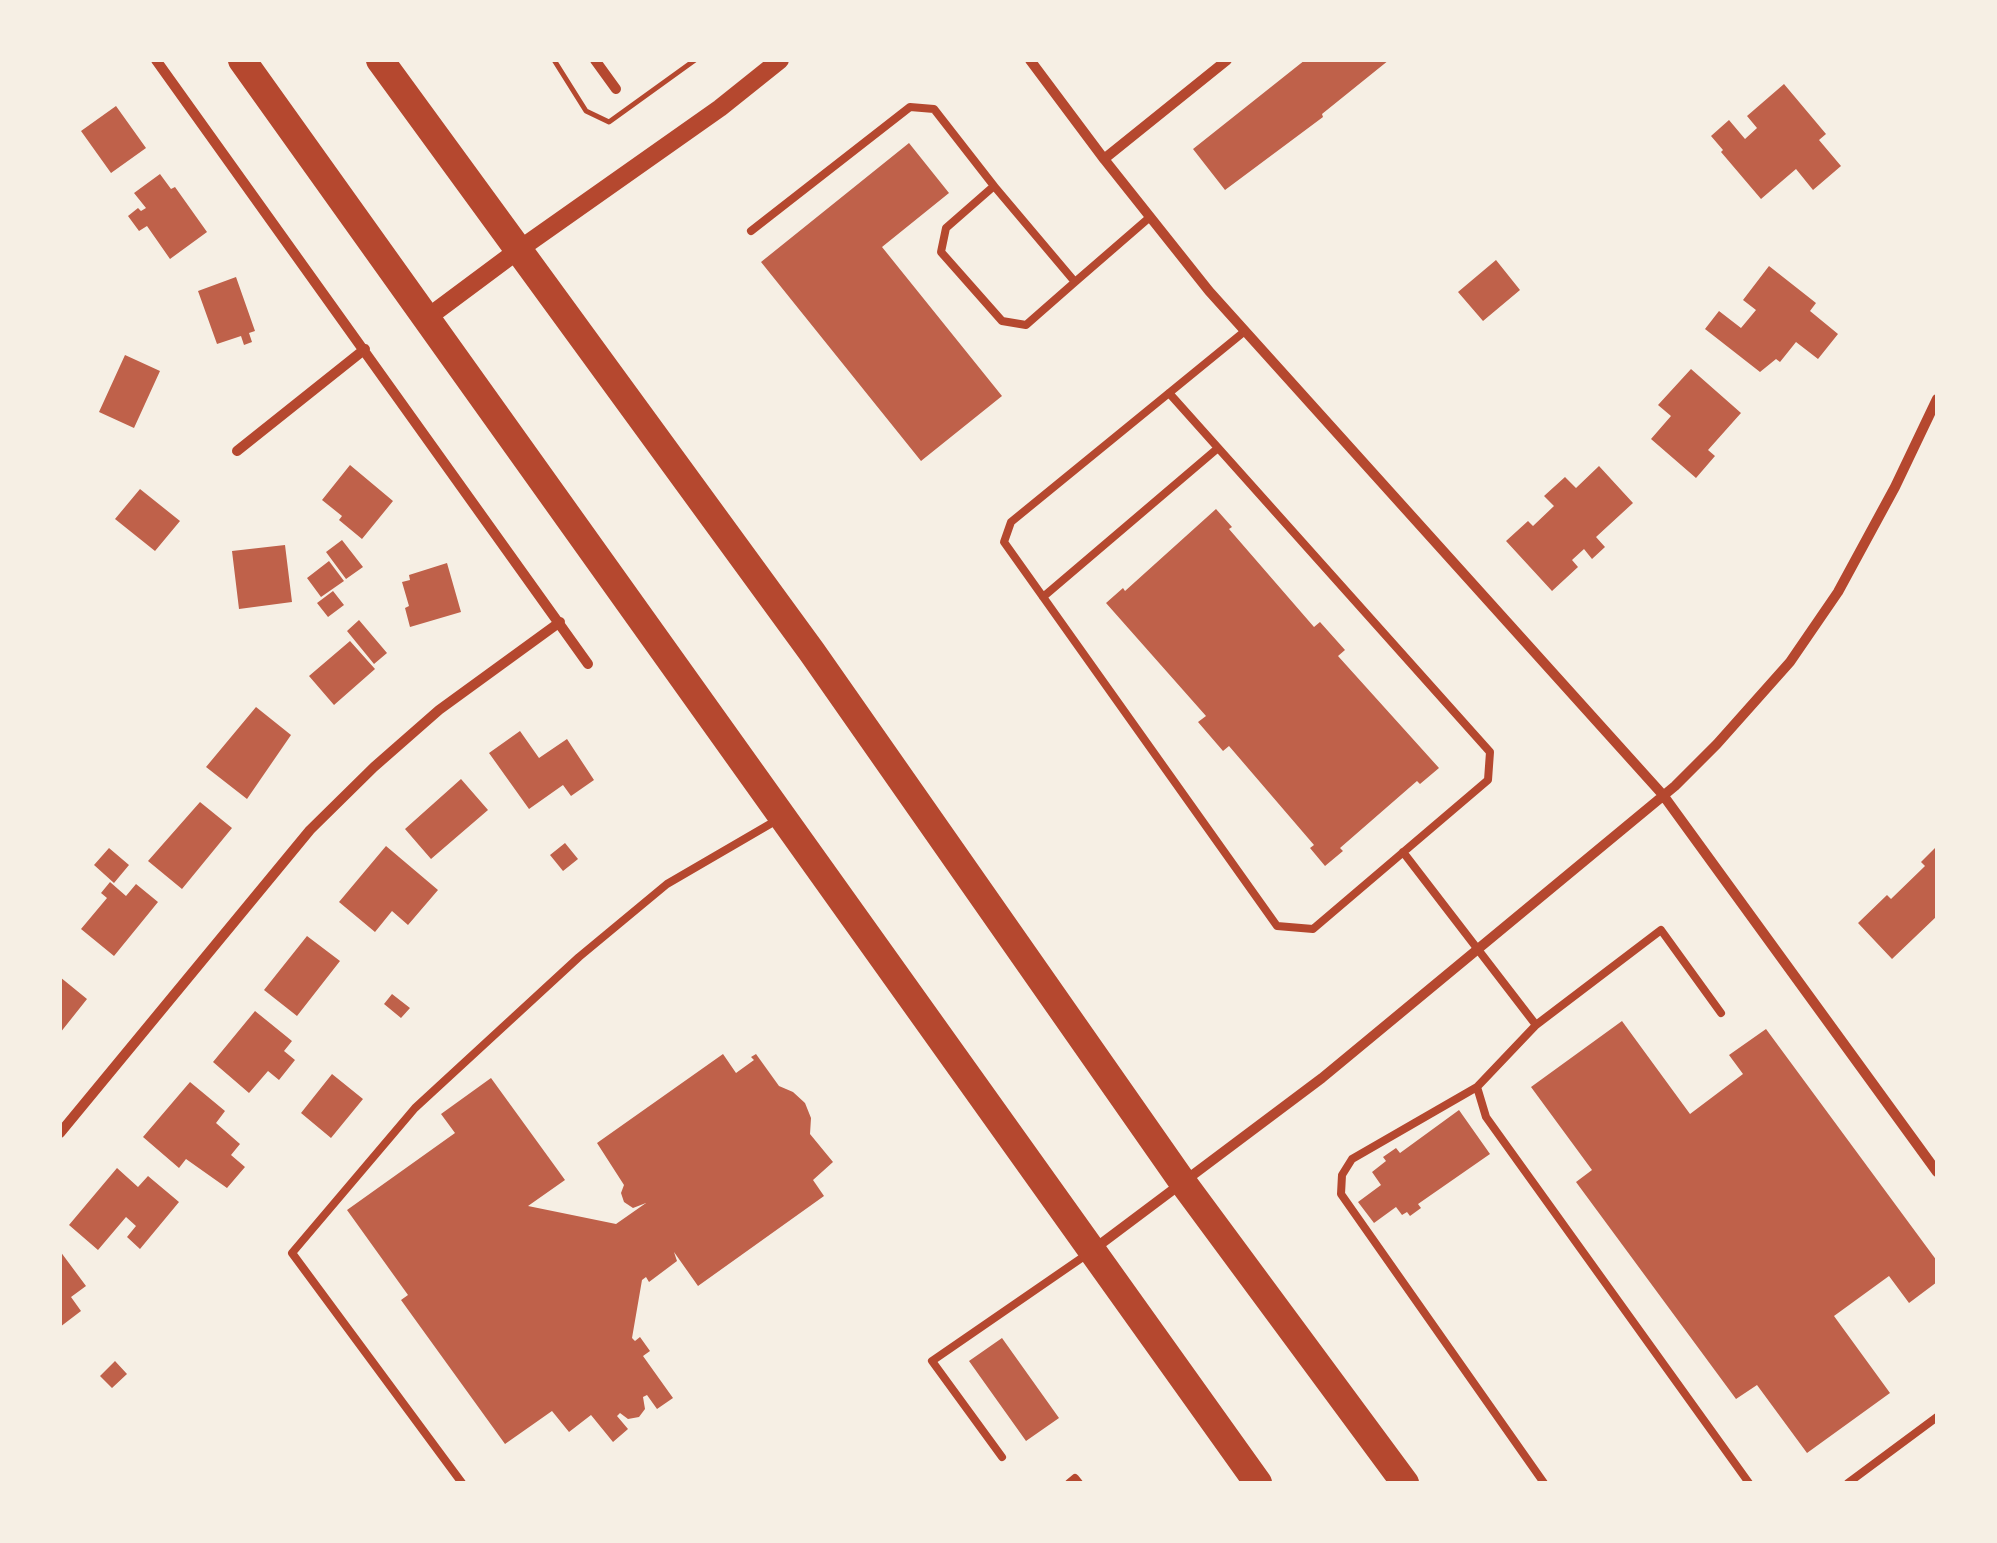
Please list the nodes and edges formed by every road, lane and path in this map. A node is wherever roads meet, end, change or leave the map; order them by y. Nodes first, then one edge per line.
1 (156, 60) edge
2 (242, 60) edge
3 (380, 60) edge
4 (595, 60) edge
5 (780, 60) edge
6 (1030, 60) edge
7 (1227, 60) edge
8 (616, 90) dead end
9 (1104, 159) junction
10 (994, 186) junction
11 (1150, 217) junction
12 (751, 231) dead end
13 (516, 251) junction
14 (1075, 282) junction
15 (427, 318) junction
16 (1245, 330) junction
17 (365, 349) junction
18 (1169, 393) junction
19 (1937, 399) edge
20 (1218, 448) junction
21 (237, 450) dead end
22 (1043, 596) junction
23 (560, 622) junction
24 (588, 664) dead end
25 (1663, 795) junction
26 (781, 818) junction
27 (1403, 852) junction
28 (1479, 950) junction
29 (1721, 1014) dead end
30 (1536, 1024) junction
31 (1477, 1087) junction
32 (60, 1133) edge
33 (1937, 1172) edge
34 (1184, 1184) junction
35 (1091, 1251) junction
36 (1937, 1417) edge
37 (1002, 1457) dead end
38 (462, 1483) edge
39 (1069, 1483) edge
40 (1079, 1483) edge
41 (1258, 1483) edge
42 (1405, 1483) edge
43 (1544, 1483) edge
44 (1749, 1483) edge
45 (1848, 1483) edge

1 - 17 street
2 - 15 highway
3 - 13 highway
4 - 8 street
5 - 13 street
6 - 9 street
7 - 9 street
9 - 11 street
10 - 12 lane
10 - 14 lane
10 - 14 lane
11 - 14 lane
11 - 16 street
13 - 15 street
13 - 34 highway
15 - 26 highway
16 - 18 lane
16 - 25 street
17 - 21 street
17 - 23 street
18 - 20 lane
18 - 22 lane
19 - 25 street
20 - 22 lane
20 - 27 lane
22 - 27 lane
23 - 24 street
23 - 32 street
25 - 28 street
25 - 33 street
26 - 35 highway
26 - 38 lane
27 - 28 lane
28 - 30 lane
28 - 34 street
29 - 30 lane
30 - 31 lane
31 - 43 lane
31 - 44 lane
34 - 35 street
34 - 42 highway
35 - 37 lane
35 - 41 highway
36 - 45 lane
39 - 40 lane

